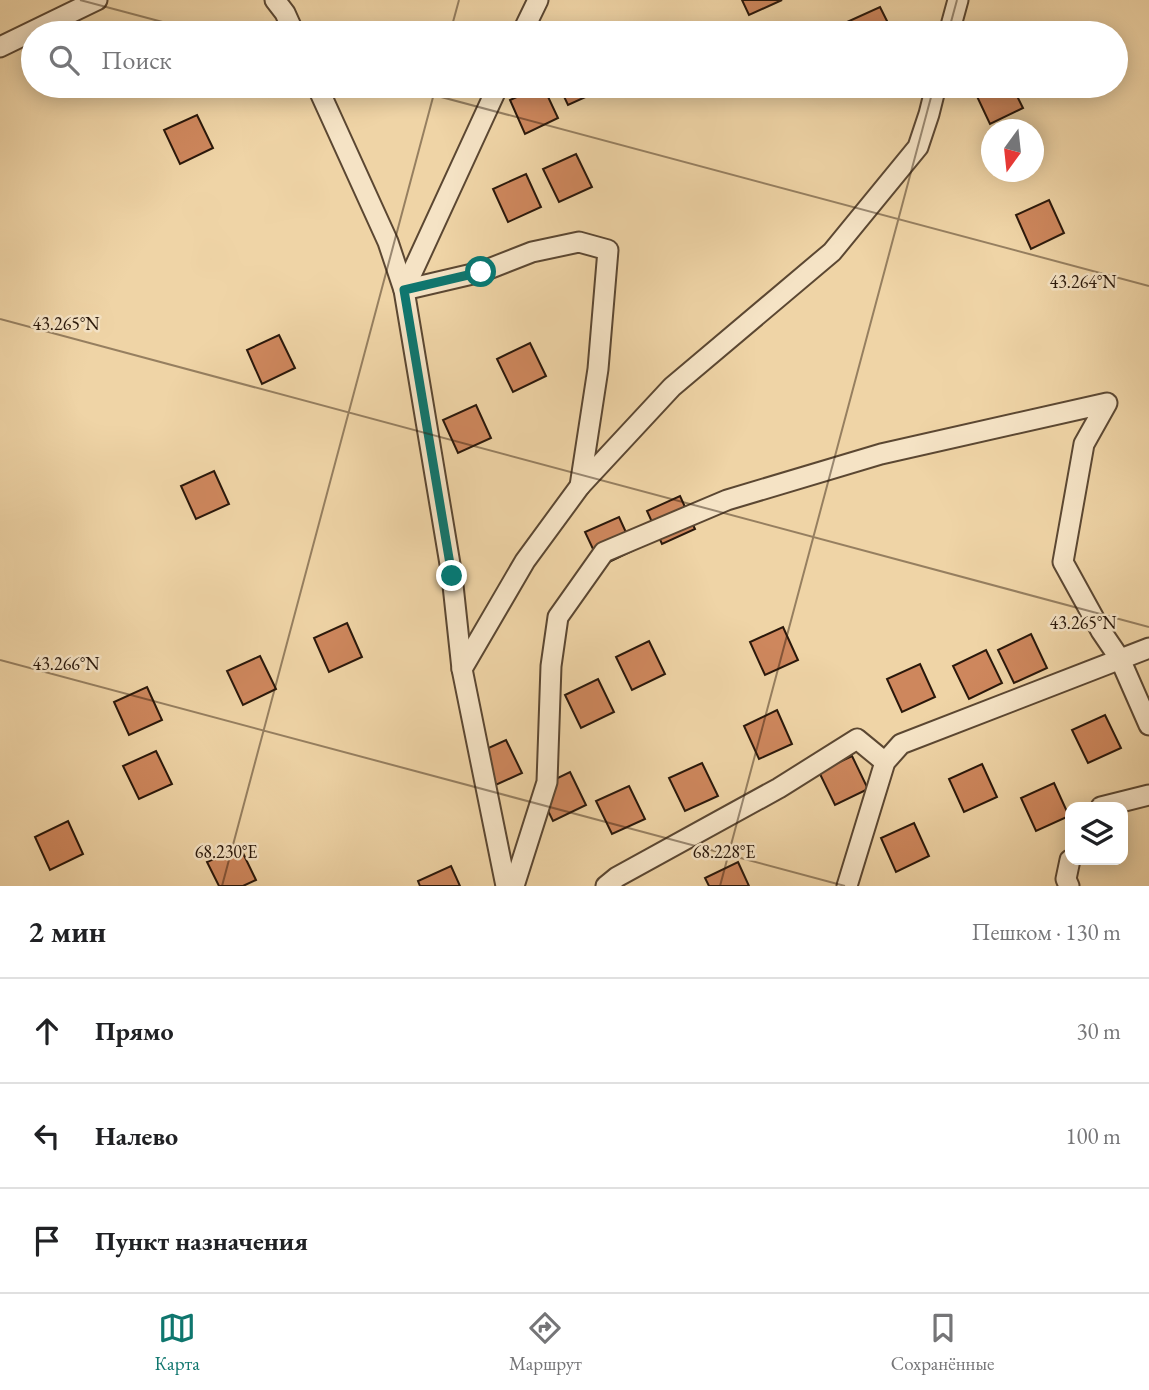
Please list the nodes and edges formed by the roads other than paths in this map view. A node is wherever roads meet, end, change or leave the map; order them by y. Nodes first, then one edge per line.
1 (97, 0) edge
2 (538, 0) edge
3 (958, 0) edge
4 (283, 4) edge
5 (54, 21) edge
6 (289, 21) edge
7 (528, 21) edge
8 (952, 21) edge
9 (21, 37) edge
10 (0, 47) edge
11 (322, 98) edge
12 (492, 98) edge
13 (933, 98) edge
14 (404, 290) junction
15 (580, 486) junction
16 (1149, 648) edge
17 (1120, 659) junction
18 (462, 668) junction
19 (1149, 724) edge
20 (885, 762) junction
21 (1149, 795) edge
22 (1121, 802) edge
23 (1069, 865) edge
24 (506, 886) edge
25 (514, 886) edge
26 (606, 886) edge
27 (847, 886) edge
28 (1069, 886) edge

1 - 5 lane
2 - 7 lane
3 - 8 lane
4 - 6 lane
9 - 10 lane
11 - 14 lane
12 - 14 lane
13 - 15 lane
14 - 15 lane
14 - 18 lane
15 - 18 lane
16 - 17 lane
17 - 19 lane
17 - 20 lane
17 - 25 lane
18 - 24 lane
20 - 26 lane
20 - 27 lane
21 - 22 lane
23 - 28 lane

